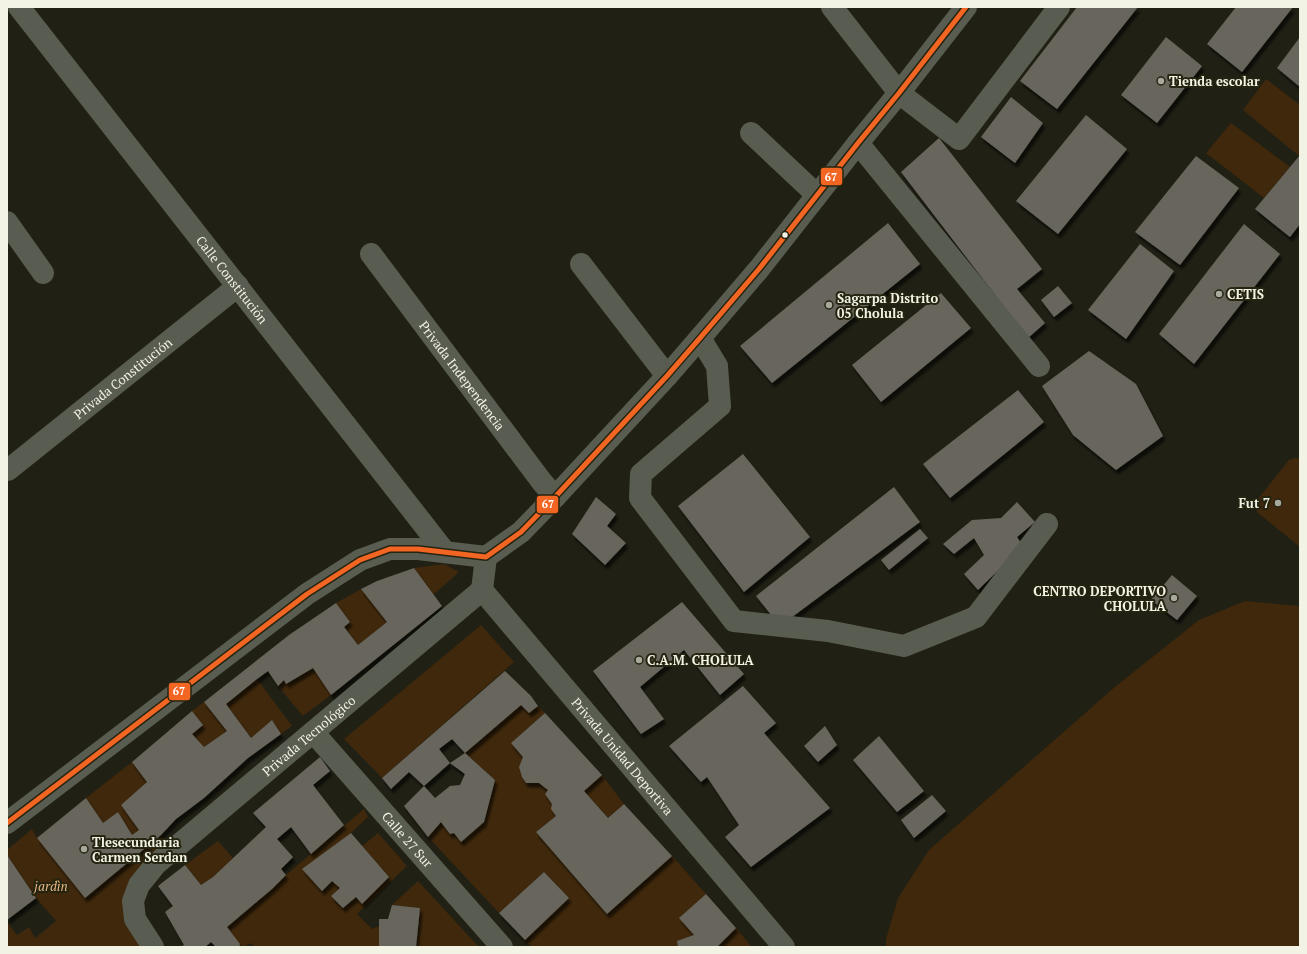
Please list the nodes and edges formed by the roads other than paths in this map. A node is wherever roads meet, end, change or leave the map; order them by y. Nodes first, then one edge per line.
1 (19, 7) edge
2 (832, 7) edge
3 (966, 7) edge
4 (1059, 7) edge
5 (899, 93) junction
6 (751, 133) dead end
7 (858, 143) junction
8 (817, 195) junction
9 (7, 222) edge
10 (371, 254) dead end
11 (581, 264) dead end
12 (43, 274) dead end
13 (238, 286) junction
14 (700, 338) junction
15 (1039, 366) dead end
16 (667, 376) junction
17 (8, 470) dead end
18 (555, 497) junction
19 (1047, 524) dead end
20 (445, 552) junction
21 (486, 557) junction
22 (482, 590) junction
23 (313, 732) junction
24 (8, 821) edge
25 (153, 947) edge
26 (502, 947) edge
27 (784, 947) edge

1 - 13 street, Calle Constitución
2 - 5 street
3 - 5 street
4 - 5 street
5 - 7 street
6 - 8 street
7 - 8 street
7 - 15 street
8 - 14 street
9 - 12 street
10 - 18 street, Privada Independencia
11 - 16 street
13 - 17 street, Privada Constitución
13 - 20 street, Calle Constitución
14 - 16 street
14 - 19 street
16 - 18 street
18 - 21 street
20 - 21 street
20 - 24 street
21 - 22 street
22 - 23 street, Privada Tecnológico
22 - 27 street, Privada Unidad Deportiva
23 - 25 street, Privada Tecnológico
23 - 26 street, Calle 27 Sur

